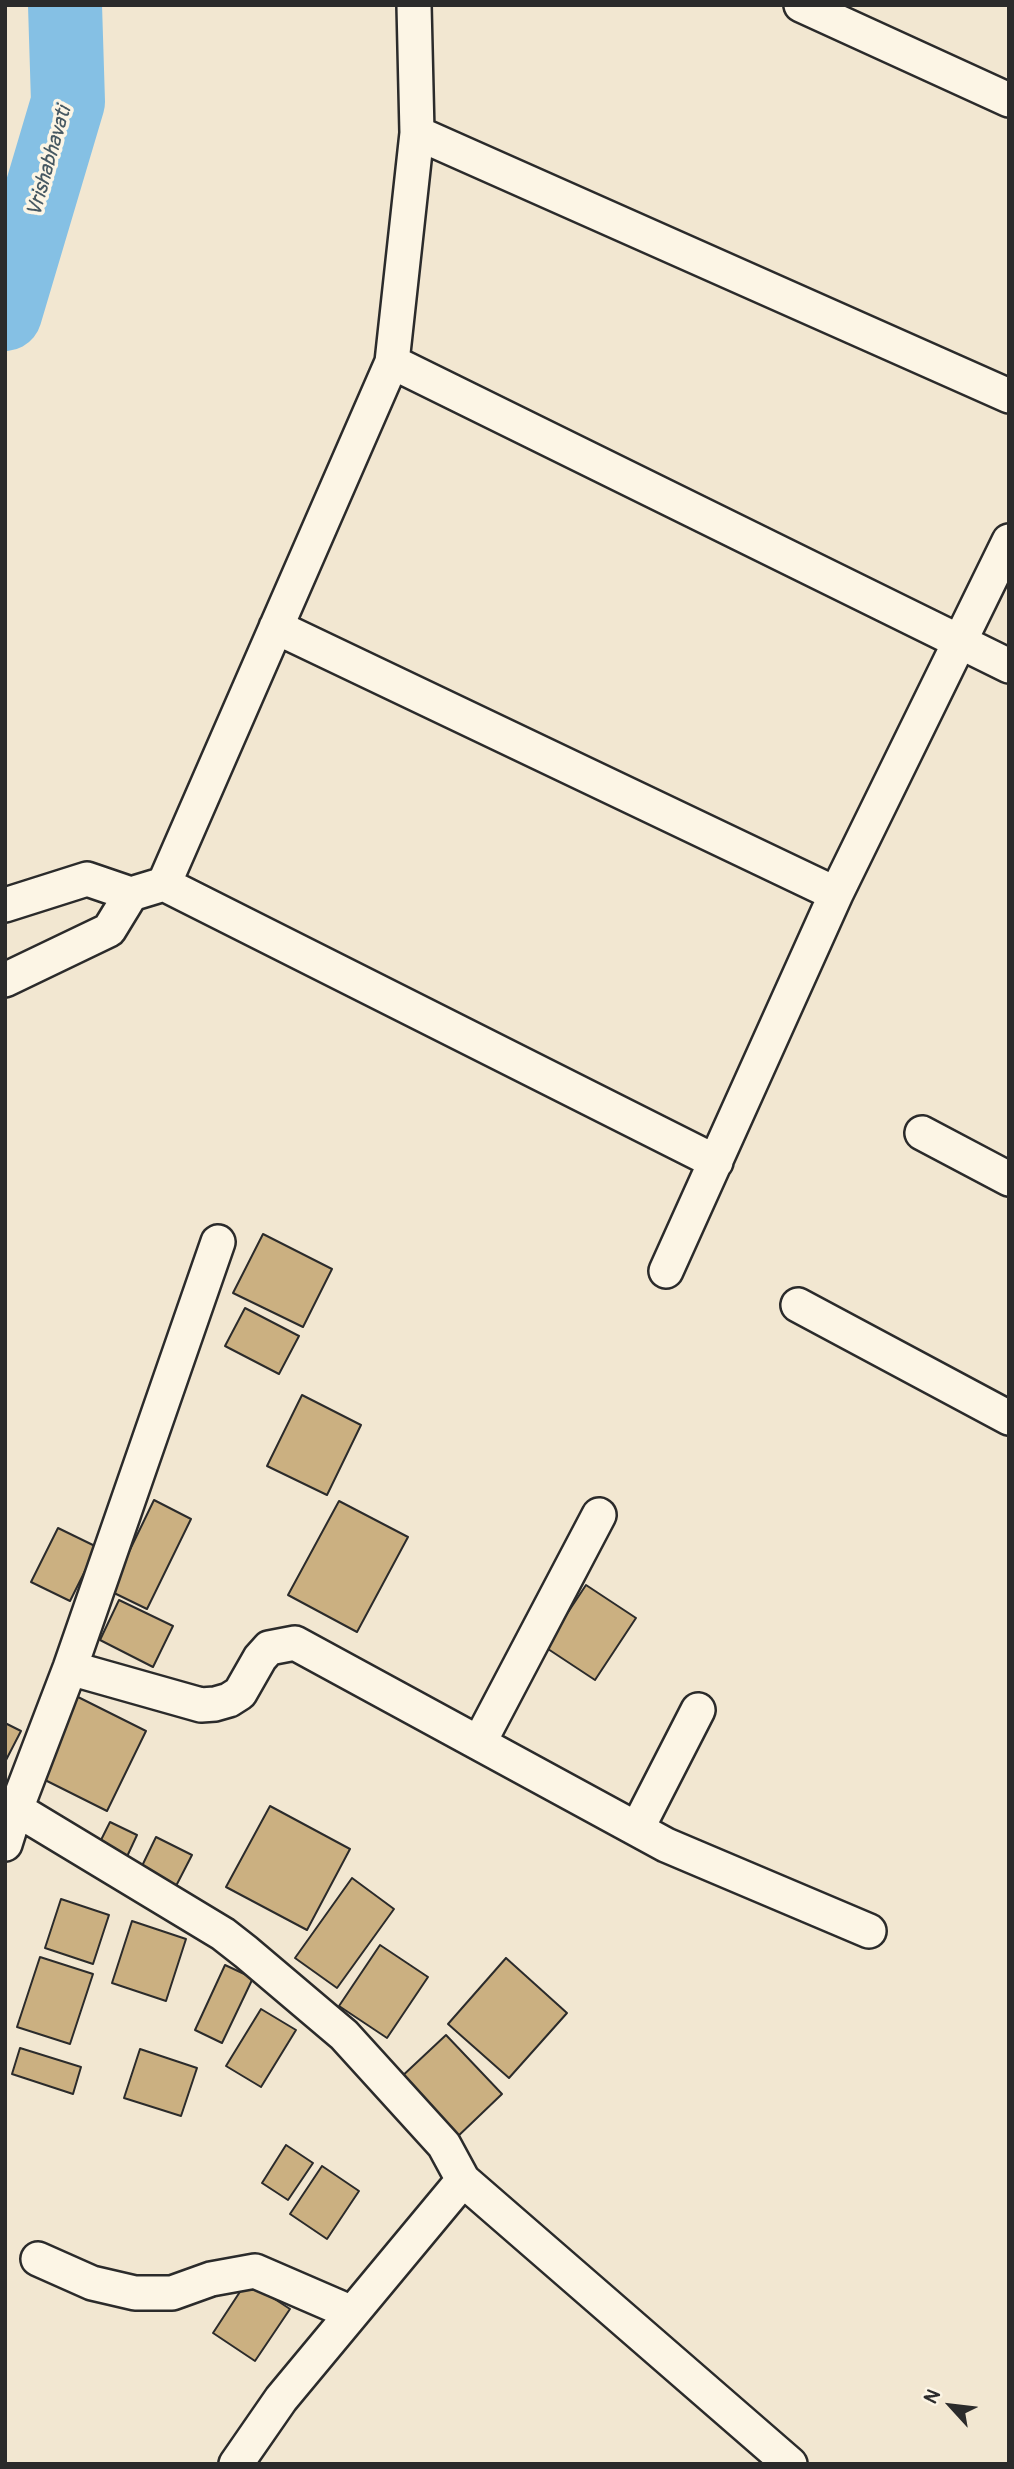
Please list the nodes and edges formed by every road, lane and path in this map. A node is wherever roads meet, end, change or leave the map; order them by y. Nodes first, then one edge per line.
1 (414, 5) edge
2 (801, 5) edge
3 (1009, 100) edge
4 (417, 133) junction
5 (393, 362) junction
6 (1009, 396) edge
7 (1009, 541) edge
8 (276, 628) junction
9 (959, 642) junction
10 (1009, 666) edge
11 (164, 884) junction
12 (131, 894) junction
13 (836, 894) junction
14 (5, 905) edge
15 (5, 980) edge
16 (922, 1133) dead end
17 (716, 1161) junction
18 (1009, 1179) edge
19 (218, 1242) dead end
20 (666, 1271) dead end
21 (798, 1305) dead end
22 (1009, 1418) edge
23 (599, 1515) dead end
24 (70, 1668) junction
25 (698, 1710) dead end
26 (479, 1743) junction
27 (10, 1810) edge
28 (637, 1829) junction
29 (5, 1844) edge
30 (869, 1931) dead end
31 (463, 2180) junction
32 (38, 2259) dead end
33 (352, 2313) junction
34 (236, 2464) edge
35 (790, 2464) edge

1 - 4 street
2 - 3 street
4 - 5 street
4 - 6 street
5 - 8 street
5 - 9 street
7 - 9 street
8 - 11 street
8 - 13 street
9 - 10 street
9 - 13 street
11 - 12 street
11 - 17 street
12 - 14 street
12 - 15 street
13 - 17 street
16 - 18 street
17 - 20 street
19 - 24 street
21 - 22 street
23 - 26 street
24 - 26 street
24 - 27 street
25 - 28 street
26 - 28 street
27 - 29 street
27 - 31 street
28 - 30 street
31 - 33 street
31 - 35 street
32 - 33 street
33 - 34 street

